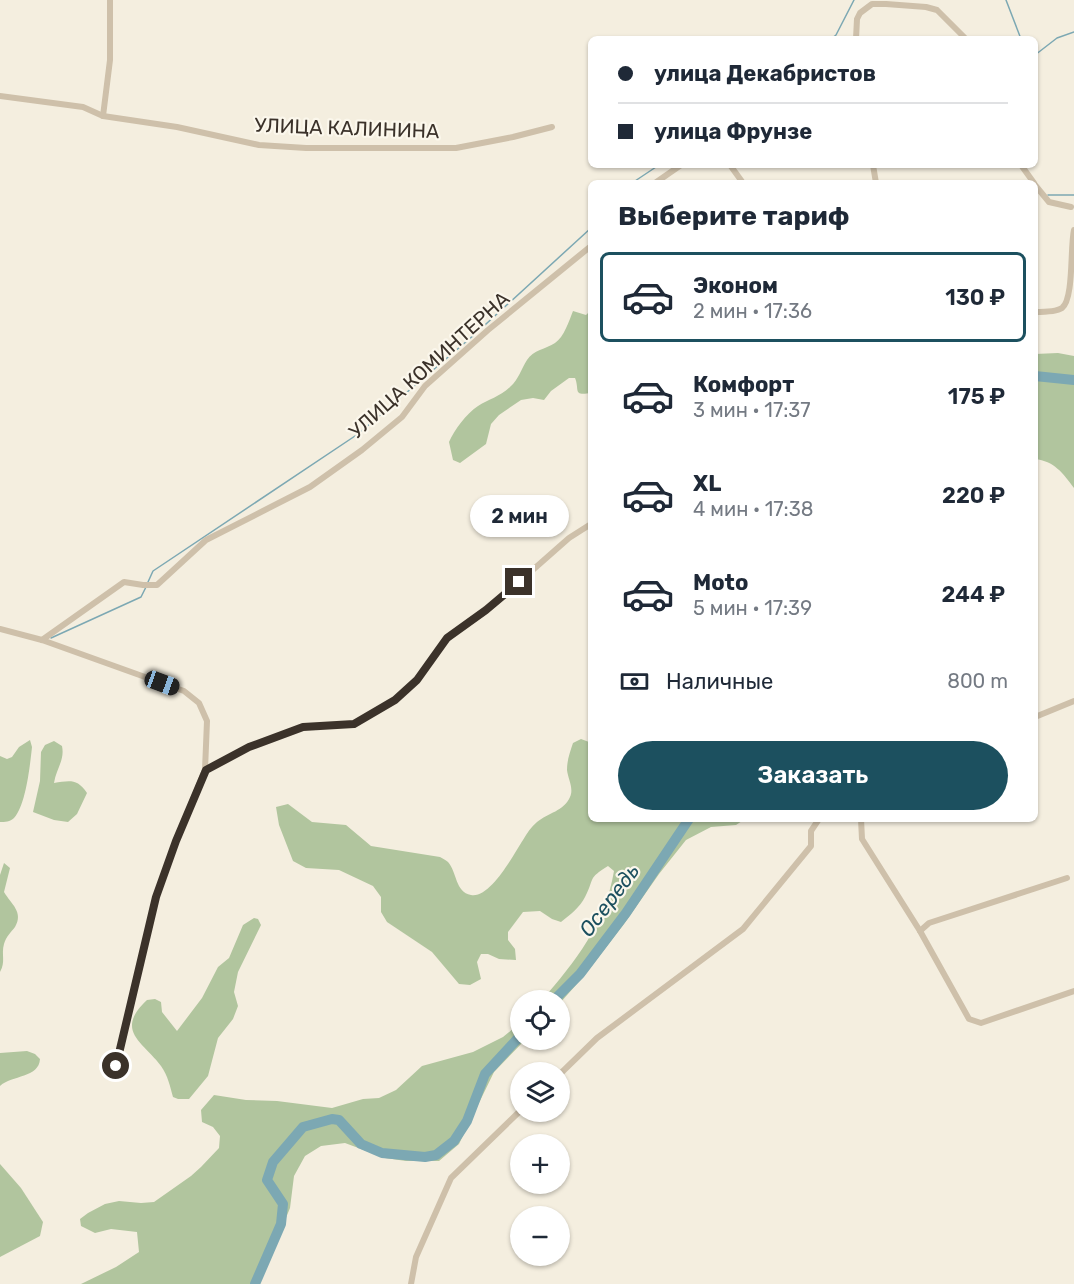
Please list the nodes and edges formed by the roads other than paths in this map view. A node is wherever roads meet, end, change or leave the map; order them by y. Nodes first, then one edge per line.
1 (110, 0) edge
2 (856, 36) edge
3 (963, 36) edge
4 (0, 96) edge
5 (103, 116) junction
6 (552, 127) dead end
7 (677, 168) edge
8 (659, 180) edge
9 (1038, 189) edge
10 (1071, 207) dead end
11 (1074, 230) edge
12 (588, 248) edge
13 (1038, 312) edge
14 (588, 526) edge
15 (0, 629) edge
16 (42, 640) junction
17 (1074, 700) edge
18 (1038, 716) edge
19 (206, 770) junction
20 (817, 822) edge
21 (861, 822) edge
22 (1067, 878) dead end
23 (920, 931) junction
24 (1074, 991) edge
25 (570, 1064) edge
26 (116, 1066) dead end
27 (510, 1121) edge
28 (411, 1284) edge

1 - 5 street
2 - 3 street
4 - 5 street, УЛИЦА КАЛИНИНА
5 - 6 street, УЛИЦА КАЛИНИНА
7 - 8 street
9 - 10 street
11 - 13 street
12 - 16 street, УЛИЦА КОМИНТЕРНА
14 - 19 street
15 - 16 street
16 - 19 street
17 - 18 street
19 - 26 street
20 - 25 street
21 - 23 street
22 - 23 street
23 - 24 street
27 - 28 street

